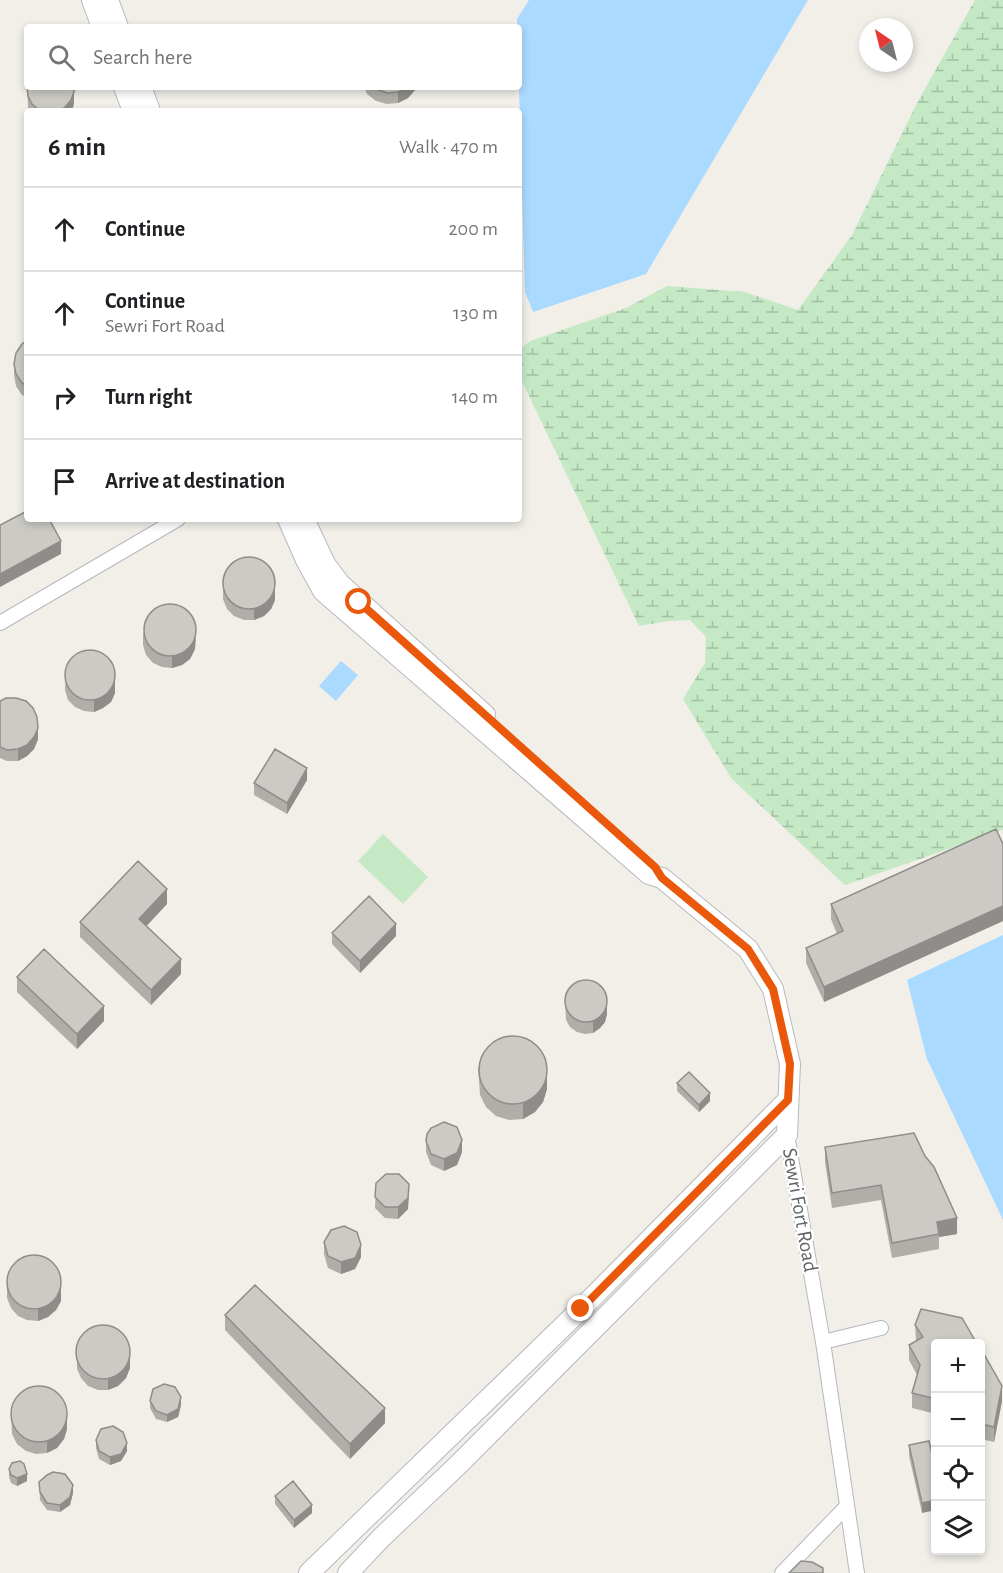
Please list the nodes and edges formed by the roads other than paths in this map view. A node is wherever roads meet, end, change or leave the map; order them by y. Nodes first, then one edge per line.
1 (92, 0) edge
2 (108, 0) edge
3 (101, 24) edge
4 (117, 24) edge
5 (125, 90) edge
6 (142, 90) edge
7 (132, 108) edge
8 (149, 108) edge
9 (173, 522) edge
10 (289, 522) edge
11 (305, 522) edge
12 (0, 623) edge
13 (395, 644) junction
14 (788, 1100) junction
15 (787, 1135) junction
16 (881, 1328) dead end
17 (823, 1342) junction
18 (847, 1506) junction
19 (314, 1571) edge
20 (348, 1573) edge
21 (782, 1573) edge
22 (857, 1573) edge

1 - 3 street
2 - 4 street
5 - 7 street
6 - 8 street
9 - 12 street
10 - 13 street, Sewri Fort Road
11 - 13 street
13 - 14 street, Sewri Fort Road
14 - 15 street, Sewri Fort Road
14 - 19 street
15 - 17 street, Sewri Fort Road
15 - 20 street
16 - 17 street
17 - 18 street, Sewri Fort Road
18 - 21 street
18 - 22 street, Sewri Fort Road

